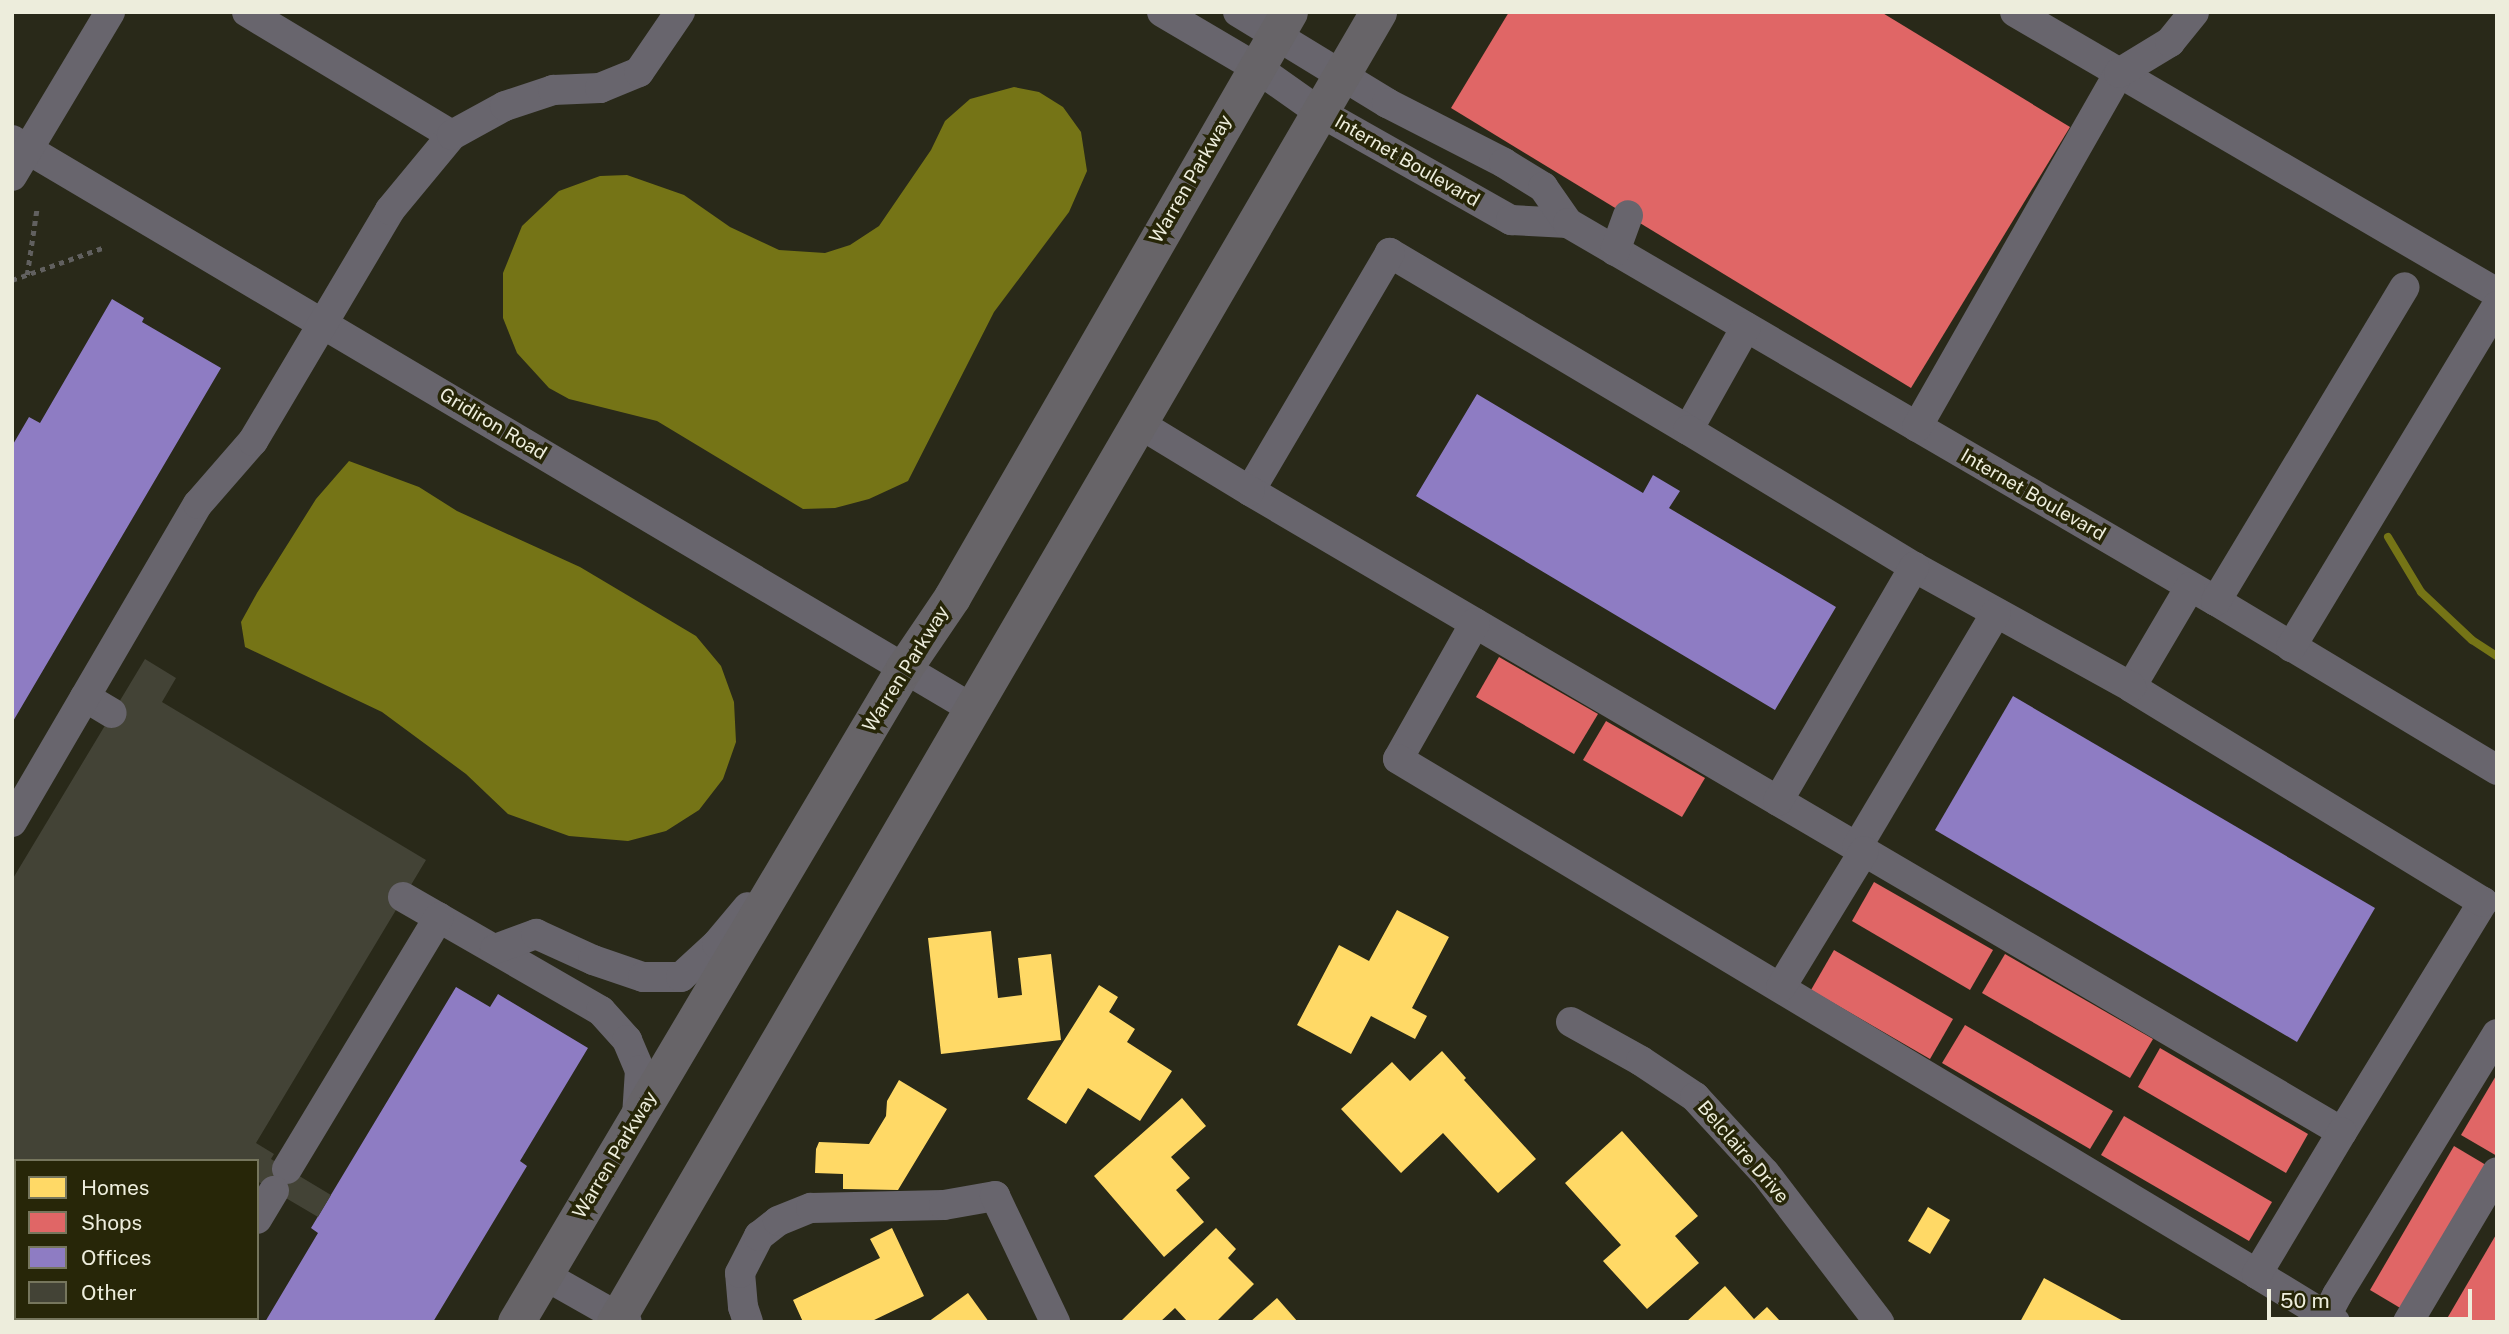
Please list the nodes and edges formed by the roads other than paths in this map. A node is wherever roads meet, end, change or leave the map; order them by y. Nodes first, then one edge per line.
1 (110, 12) edge
2 (247, 12) edge
3 (680, 12) edge
4 (1163, 12) edge
5 (1238, 12) edge
6 (1378, 12) edge
7 (2015, 12) edge
8 (2194, 12) edge
9 (1283, 24) edge
10 (1257, 68) junction
11 (2119, 73) junction
12 (1340, 75) junction
13 (1318, 111) junction
14 (452, 135) junction
15 (20, 144) edge
16 (12, 176) edge
17 (1628, 215) dead end
18 (1569, 223) junction
19 (1615, 251) junction
20 (2405, 287) dead end
21 (2497, 293) edge
22 (2497, 306) edge
23 (324, 324) junction
24 (1746, 327) junction
25 (1138, 423) junction
26 (1917, 427) junction
27 (1688, 430) junction
28 (1250, 491) junction
29 (1914, 567) junction
30 (2203, 594) junction
31 (1996, 612) junction
32 (1475, 623) junction
33 (2291, 647) junction
34 (904, 668) junction
35 (2131, 687) junction
36 (85, 697) junction
37 (973, 709) junction
38 (112, 713) dead end
39 (2497, 770) edge
40 (1778, 801) junction
41 (12, 822) edge
42 (1860, 849) junction
43 (796, 850) junction
44 (403, 897) dead end
45 (2490, 906) edge
46 (439, 917) junction
47 (495, 949) junction
48 (1782, 987) junction
49 (1571, 1022) dead end
50 (2497, 1034) edge
51 (637, 1117) junction
52 (2342, 1132) junction
53 (2497, 1172) edge
54 (259, 1216) edge
55 (2257, 1274) junction
56 (544, 1275) junction
57 (2330, 1319) edge
58 (620, 1320) edge
59 (516, 1322) edge
60 (748, 1322) edge
61 (1055, 1322) edge
62 (1879, 1322) edge
63 (2408, 1322) edge

1 - 15 street
2 - 14 street
3 - 14 street
4 - 10 street, Internet Boulevard
5 - 9 street, Internet Boulevard
6 - 12 main road
7 - 11 street
8 - 11 street
9 - 10 main road, Warren Parkway
9 - 12 street, Internet Boulevard
10 - 13 street, Internet Boulevard
10 - 34 main road, Warren Parkway
11 - 21 street
11 - 26 street
12 - 13 main road
12 - 18 street, Internet Boulevard
13 - 18 street, Internet Boulevard
13 - 25 main road
14 - 23 street
15 - 16 street
15 - 23 street, Gridiron Road
17 - 19 street
18 - 19 street, Internet Boulevard
19 - 24 street, Internet Boulevard
20 - 30 street
22 - 33 street
23 - 34 street, Gridiron Road
23 - 36 street
24 - 26 street, Internet Boulevard
24 - 27 street
25 - 28 street
25 - 37 main road
26 - 30 street, Internet Boulevard
27 - 28 street
27 - 29 street
28 - 32 street
29 - 31 street
29 - 40 street
30 - 33 street, Internet Boulevard
30 - 35 street
31 - 35 street
31 - 42 street
32 - 40 street
32 - 48 street
33 - 39 street, Internet Boulevard
34 - 37 street, Gridiron Road
34 - 43 main road, Warren Parkway
35 - 45 street
36 - 38 street
36 - 41 street
37 - 58 main road
40 - 42 street
42 - 48 street
42 - 52 street
43 - 47 street
43 - 51 main road, Warren Parkway
44 - 46 street
45 - 52 street
46 - 47 street
46 - 54 street
47 - 51 street
48 - 55 street
49 - 62 street, Belclaire Drive
50 - 57 street
51 - 56 main road, Warren Parkway
52 - 55 street
53 - 63 street
55 - 57 street
56 - 58 street
56 - 59 main road, Warren Parkway
60 - 61 street

